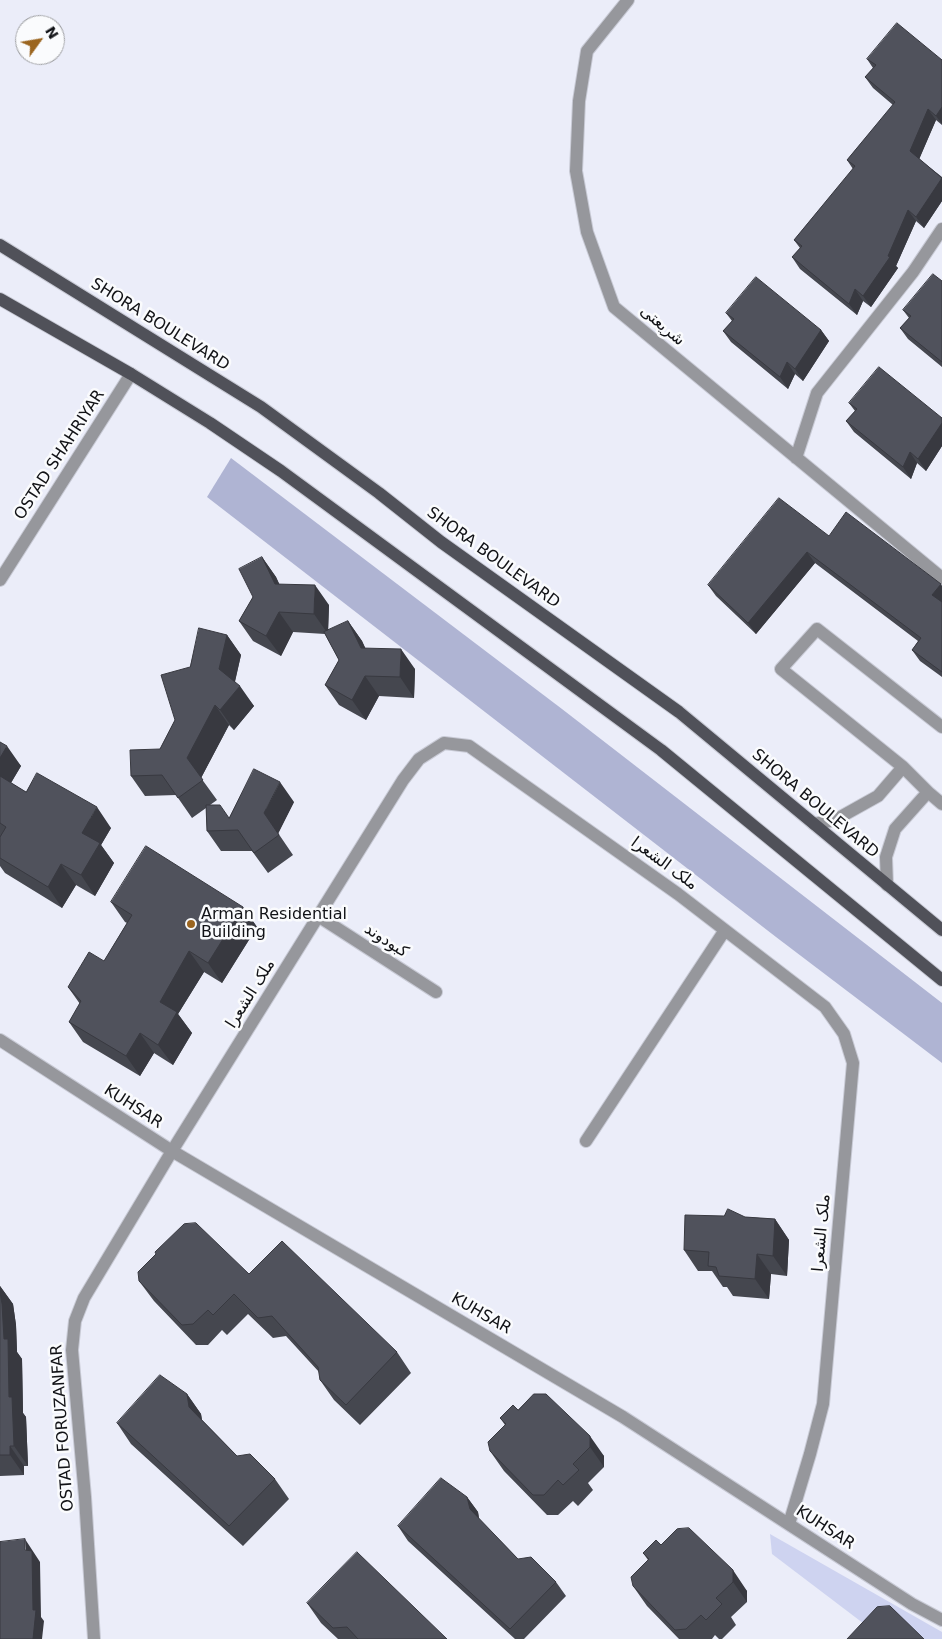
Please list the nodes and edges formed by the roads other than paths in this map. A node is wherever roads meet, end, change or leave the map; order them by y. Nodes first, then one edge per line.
1 (628, 0) edge
2 (942, 229) edge
3 (0, 245) edge
4 (0, 299) edge
5 (131, 374) junction
6 (796, 458) junction
7 (942, 578) edge
8 (0, 580) edge
9 (942, 727) edge
10 (902, 767) junction
11 (928, 792) junction
12 (942, 804) edge
13 (814, 824) junction
14 (887, 885) junction
15 (318, 916) junction
16 (725, 930) junction
17 (942, 930) edge
18 (942, 980) edge
19 (436, 992) dead end
20 (0, 1040) edge
21 (586, 1141) dead end
22 (172, 1151) junction
23 (789, 1524) junction
24 (942, 1620) edge
25 (94, 1639) edge

1 - 6 street, شریعتی
2 - 6 street
3 - 13 main road, SHORA BOULEVARD
4 - 5 main road
5 - 8 street, OSTAD SHAHRIYAR
5 - 18 main road
6 - 7 street, شریعتی
9 - 10 street
10 - 11 street
10 - 13 street
11 - 12 street
11 - 14 street
13 - 14 main road, SHORA BOULEVARD
14 - 17 main road, SHORA BOULEVARD
15 - 16 street, ملک الشعرا
15 - 19 street, کبودوند
15 - 22 street, ملک الشعرا
16 - 21 street
16 - 23 street, ملک الشعرا
20 - 22 street, KUHSAR
22 - 23 street, KUHSAR
22 - 25 street, OSTAD FORUZANFAR
23 - 24 street, KUHSAR

